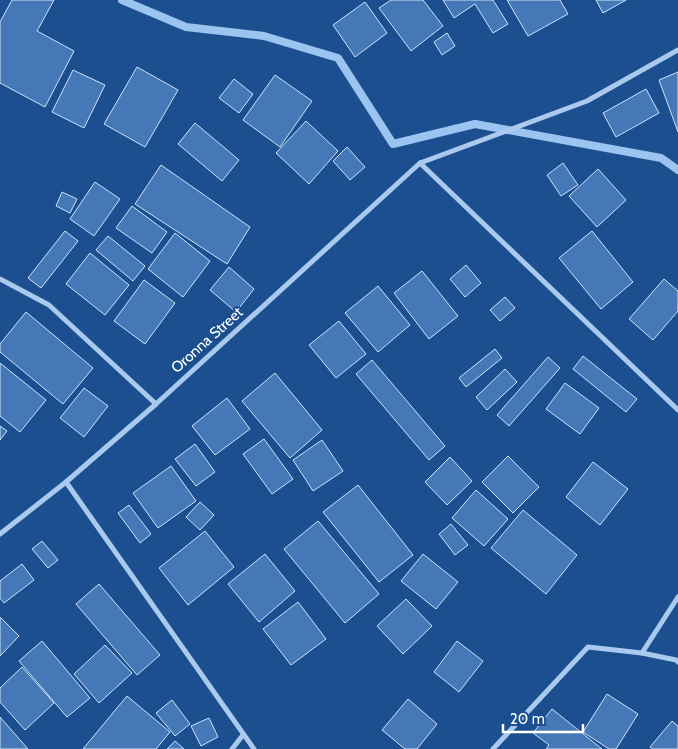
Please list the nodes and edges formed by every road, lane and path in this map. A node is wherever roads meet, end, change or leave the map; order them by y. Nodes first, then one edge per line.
1 (678, 50) edge
2 (420, 164) junction
3 (0, 279) edge
4 (156, 404) junction
5 (678, 410) edge
6 (66, 482) junction
7 (0, 534) edge
8 (678, 597) edge
9 (642, 653) junction
10 (678, 662) edge
11 (243, 735) junction
12 (232, 749) edge
13 (254, 749) edge
14 (493, 749) edge

1 - 2 street, Oronna Street
2 - 4 street, Oronna Street
2 - 5 street
3 - 4 street
4 - 6 street, Oronna Street
6 - 7 street, Oronna Street
6 - 11 street
8 - 9 street
9 - 10 street
9 - 14 street
11 - 12 street
11 - 13 street

